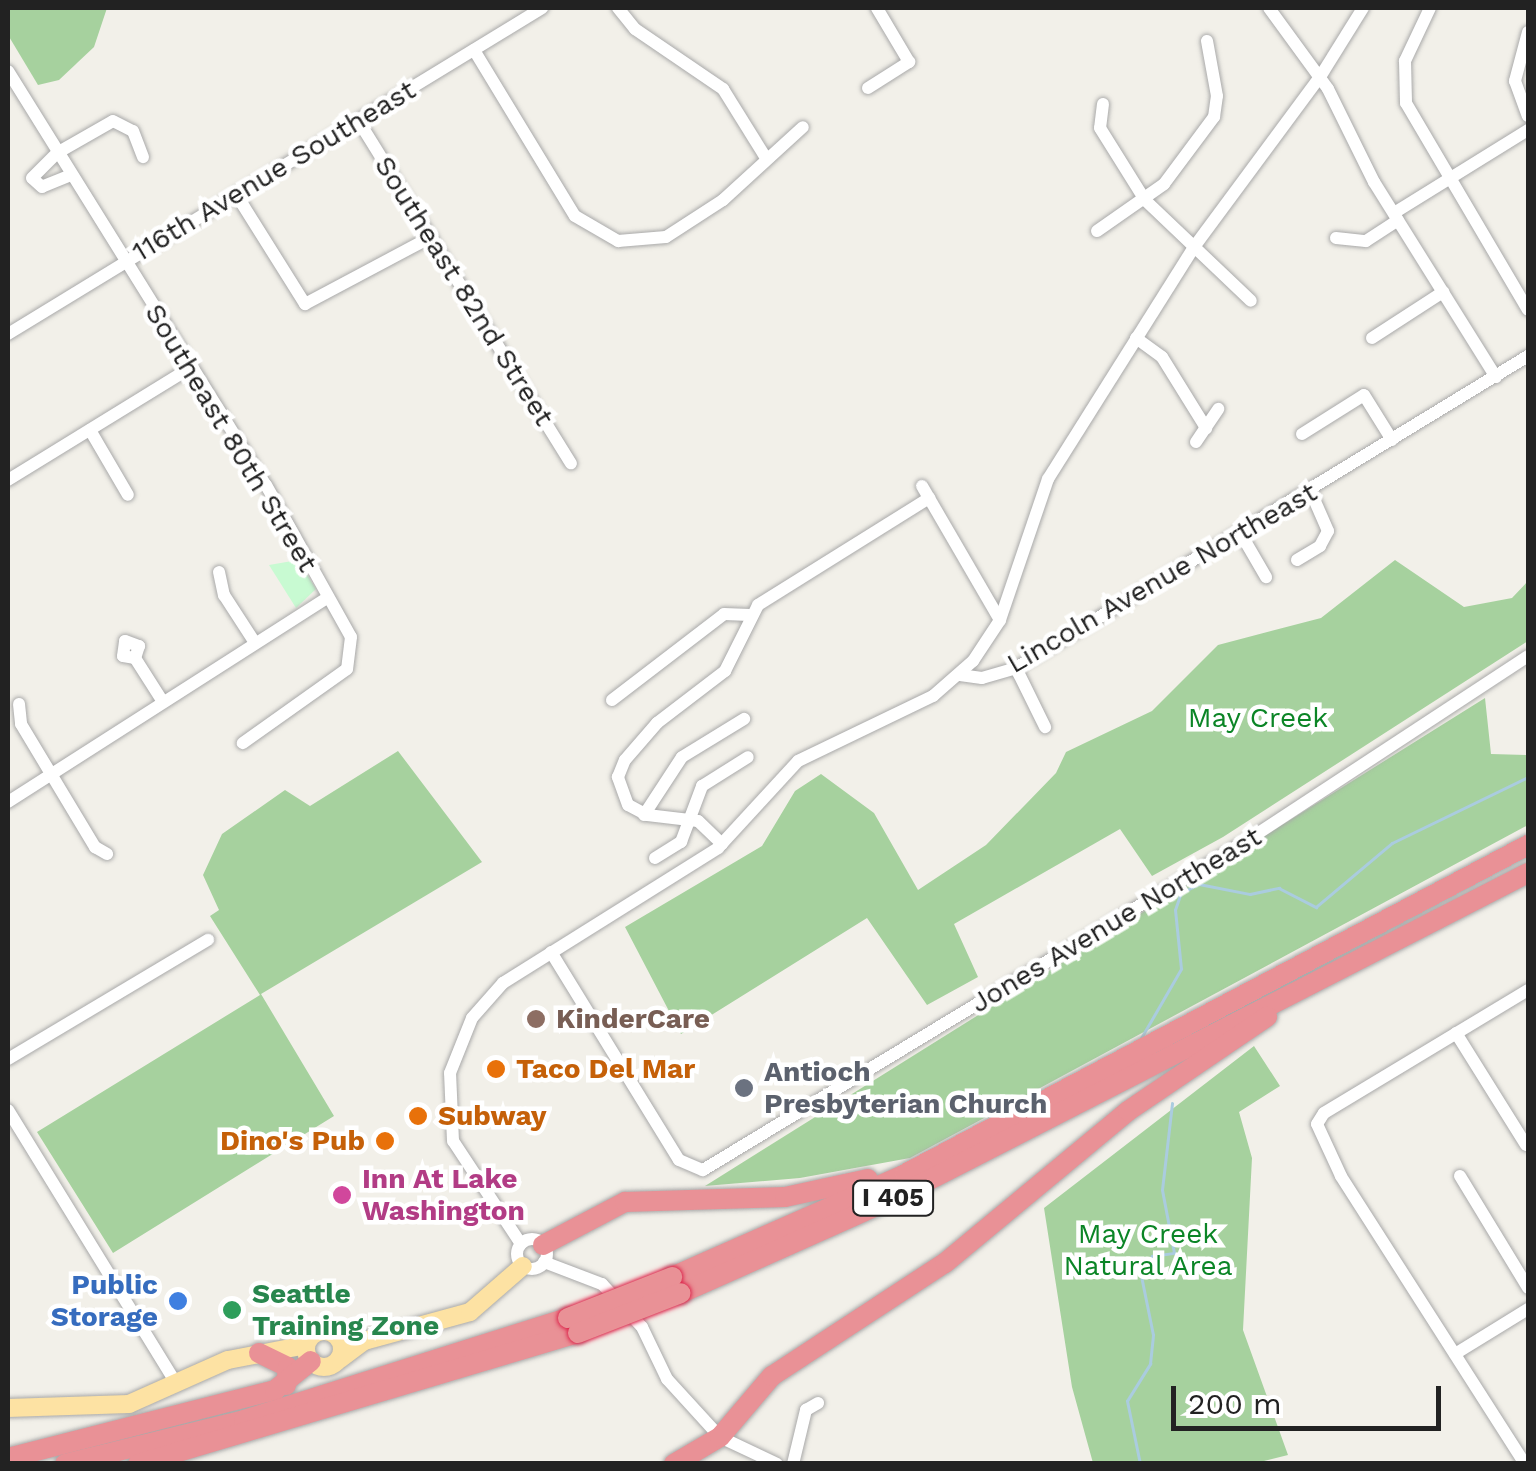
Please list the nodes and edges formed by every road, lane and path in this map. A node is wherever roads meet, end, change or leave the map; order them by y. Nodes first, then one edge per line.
1 (542, 8) edge
2 (618, 8) edge
3 (877, 8) edge
4 (1269, 8) edge
5 (1430, 8) edge
6 (1361, 9) edge
7 (1528, 32) edge
8 (1206, 41) dead end
9 (474, 50) junction
10 (8, 71) edge
11 (1320, 77) junction
12 (868, 88) dead end
13 (1103, 104) dead end
14 (1528, 116) edge
15 (358, 120) junction
16 (803, 128) dead end
17 (1528, 130) edge
18 (57, 153) junction
19 (143, 157) dead end
20 (766, 158) junction
21 (70, 176) junction
22 (1448, 180) junction
23 (236, 194) junction
24 (1145, 200) junction
25 (1396, 216) junction
26 (1097, 231) dead end
27 (432, 236) junction
28 (1336, 238) dead end
29 (1194, 247) junction
30 (123, 262) junction
31 (1444, 292) junction
32 (1250, 301) dead end
33 (1528, 310) edge
34 (8, 334) edge
35 (1136, 338) junction
36 (1372, 338) dead end
37 (1528, 356) edge
38 (190, 368) junction
39 (1496, 376) junction
40 (1218, 409) dead end
41 (1206, 428) junction
42 (90, 430) junction
43 (1302, 434) dead end
44 (1392, 440) junction
45 (1196, 442) dead end
46 (570, 463) dead end
47 (8, 480) edge
48 (1311, 492) junction
49 (128, 495) dead end
50 (1241, 534) junction
51 (1297, 560) dead end
52 (219, 572) dead end
53 (1266, 577) dead end
54 (328, 597) junction
55 (750, 615) junction
56 (1000, 620) junction
57 (255, 643) junction
58 (1528, 656) edge
59 (135, 658) dead end
60 (1016, 668) junction
61 (960, 675) junction
62 (612, 700) dead end
63 (163, 702) junction
64 (19, 704) dead end
65 (744, 719) dead end
66 (1044, 727) dead end
67 (243, 744) dead end
68 (748, 757) dead end
69 (52, 774) junction
70 (8, 802) edge
71 (644, 815) junction
72 (687, 818) junction
73 (722, 844) junction
74 (1528, 845) edge
75 (108, 854) dead end
76 (655, 858) dead end
77 (1528, 872) edge
78 (208, 940) dead end
79 (551, 952) junction
80 (1528, 990) edge
81 (1456, 1033) junction
82 (1194, 1041) junction
83 (8, 1059) edge
84 (1096, 1082) junction
85 (8, 1110) edge
86 (1026, 1111) junction
87 (1526, 1145) dead end
88 (1460, 1176) dead end
89 (521, 1244) junction
90 (544, 1254) junction
91 (523, 1266) junction
92 (676, 1285) junction
93 (1528, 1288) edge
94 (1528, 1309) edge
95 (573, 1326) junction
96 (339, 1338) junction
97 (364, 1340) junction
98 (260, 1353) junction
99 (1455, 1354) junction
100 (308, 1355) junction
101 (340, 1359) junction
102 (177, 1385) junction
103 (286, 1385) junction
104 (818, 1403) dead end
105 (8, 1408) edge
106 (720, 1436) junction
107 (1524, 1454) edge
108 (8, 1458) edge
109 (65, 1464) edge
110 (138, 1464) edge
111 (674, 1464) edge
112 (777, 1464) edge
113 (793, 1464) edge

1 - 9 street, 116th Avenue Southeast
2 - 20 street
3 - 12 street
4 - 11 street
5 - 22 street
6 - 11 street
7 - 14 street
8 - 24 street
9 - 15 street, 116th Avenue Southeast
9 - 20 street
10 - 18 street, Southeast 80th Street
11 - 25 street
11 - 29 street
13 - 24 street
15 - 23 street, 116th Avenue Southeast
15 - 27 street, Southeast 82nd Street
16 - 20 street
17 - 22 street
18 - 19 street
18 - 21 street, Southeast 80th Street
18 - 21 street
21 - 30 street, Southeast 80th Street
22 - 25 street
22 - 33 street
23 - 27 street
23 - 30 street, 116th Avenue Southeast
24 - 26 street
24 - 29 street
25 - 28 street
25 - 31 street
27 - 46 street, Southeast 82nd Street
29 - 32 street
29 - 35 street
30 - 34 street, 116th Avenue Southeast
30 - 38 street, Southeast 80th Street
31 - 36 street
31 - 39 street
35 - 41 street
35 - 56 street
37 - 39 street, Lincoln Avenue Northeast
38 - 42 street
38 - 54 street, Southeast 80th Street
39 - 44 street, Lincoln Avenue Northeast
40 - 41 street
41 - 45 street
42 - 47 street
42 - 49 street
43 - 44 street
44 - 48 street, Lincoln Avenue Northeast
48 - 50 street, Lincoln Avenue Northeast
48 - 51 street
50 - 53 street
50 - 60 street, Lincoln Avenue Northeast
52 - 57 street
54 - 57 street
54 - 67 street, Southeast 80th Street
55 - 56 street
55 - 62 street
55 - 71 street
56 - 61 street
57 - 63 street
58 - 79 street, Jones Avenue Northeast
59 - 63 street
60 - 61 street, Lincoln Avenue Northeast
60 - 66 street
61 - 73 street, Lincoln Avenue Northeast
63 - 69 street
64 - 69 street
65 - 71 street
68 - 72 street
69 - 70 street
69 - 75 street
71 - 72 street
72 - 73 street
72 - 76 street
73 - 79 street, Lincoln Avenue Northeast
74 - 82 highway, I 405
77 - 82 highway, I 405
78 - 83 street
79 - 89 street, Lincoln Avenue Northeast
80 - 81 street
81 - 87 street
81 - 99 street
82 - 84 highway, I 405
82 - 106 highway
84 - 86 highway, I 405
84 - 92 highway, I 405
85 - 102 street
86 - 90 highway
86 - 92 highway, I 405
88 - 93 street
89 - 90 street
89 - 91 street
90 - 91 street
90 - 106 street
91 - 97 main road
92 - 95 highway, I 405, bridge
94 - 99 street
95 - 109 highway, I 405
95 - 110 highway, I 405
96 - 97 main road
96 - 100 main road
96 - 101 main road
97 - 101 main road
98 - 100 main road
98 - 102 main road
98 - 103 highway
99 - 107 street
100 - 101 main road
100 - 103 highway
102 - 105 main road
103 - 108 highway
104 - 113 street
106 - 111 highway
106 - 112 street

